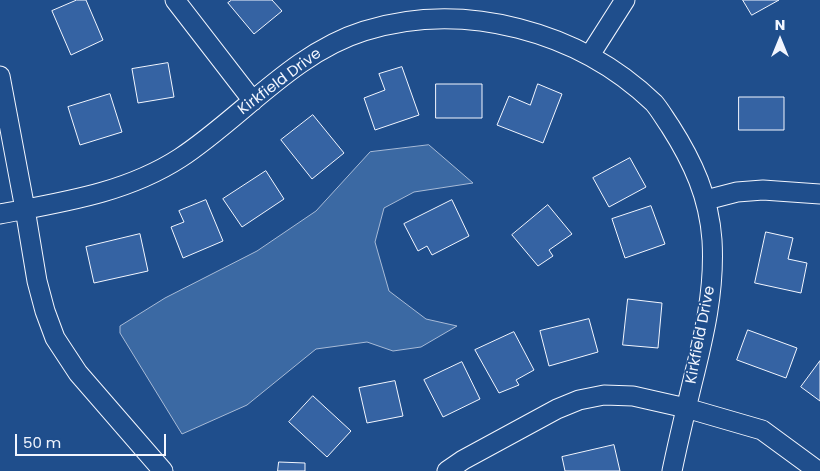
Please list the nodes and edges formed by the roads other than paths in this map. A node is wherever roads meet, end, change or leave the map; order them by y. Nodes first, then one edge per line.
1 (175, 0) edge
2 (625, 0) edge
3 (590, 55) junction
4 (0, 76) edge
5 (253, 101) junction
6 (820, 194) edge
7 (706, 200) junction
8 (25, 209) junction
9 (0, 214) edge
10 (686, 408) junction
11 (164, 471) edge
12 (447, 471) edge
13 (672, 471) edge
14 (818, 471) edge

1 - 5 street
2 - 3 street
3 - 5 street, Kirkfield Drive
3 - 7 street, Kirkfield Drive
4 - 8 street
5 - 8 street, Kirkfield Drive
6 - 7 street
7 - 10 street, Kirkfield Drive
8 - 9 street, Kirkfield Drive
8 - 11 street
10 - 12 street
10 - 13 street, Kirkfield Drive
10 - 14 street

